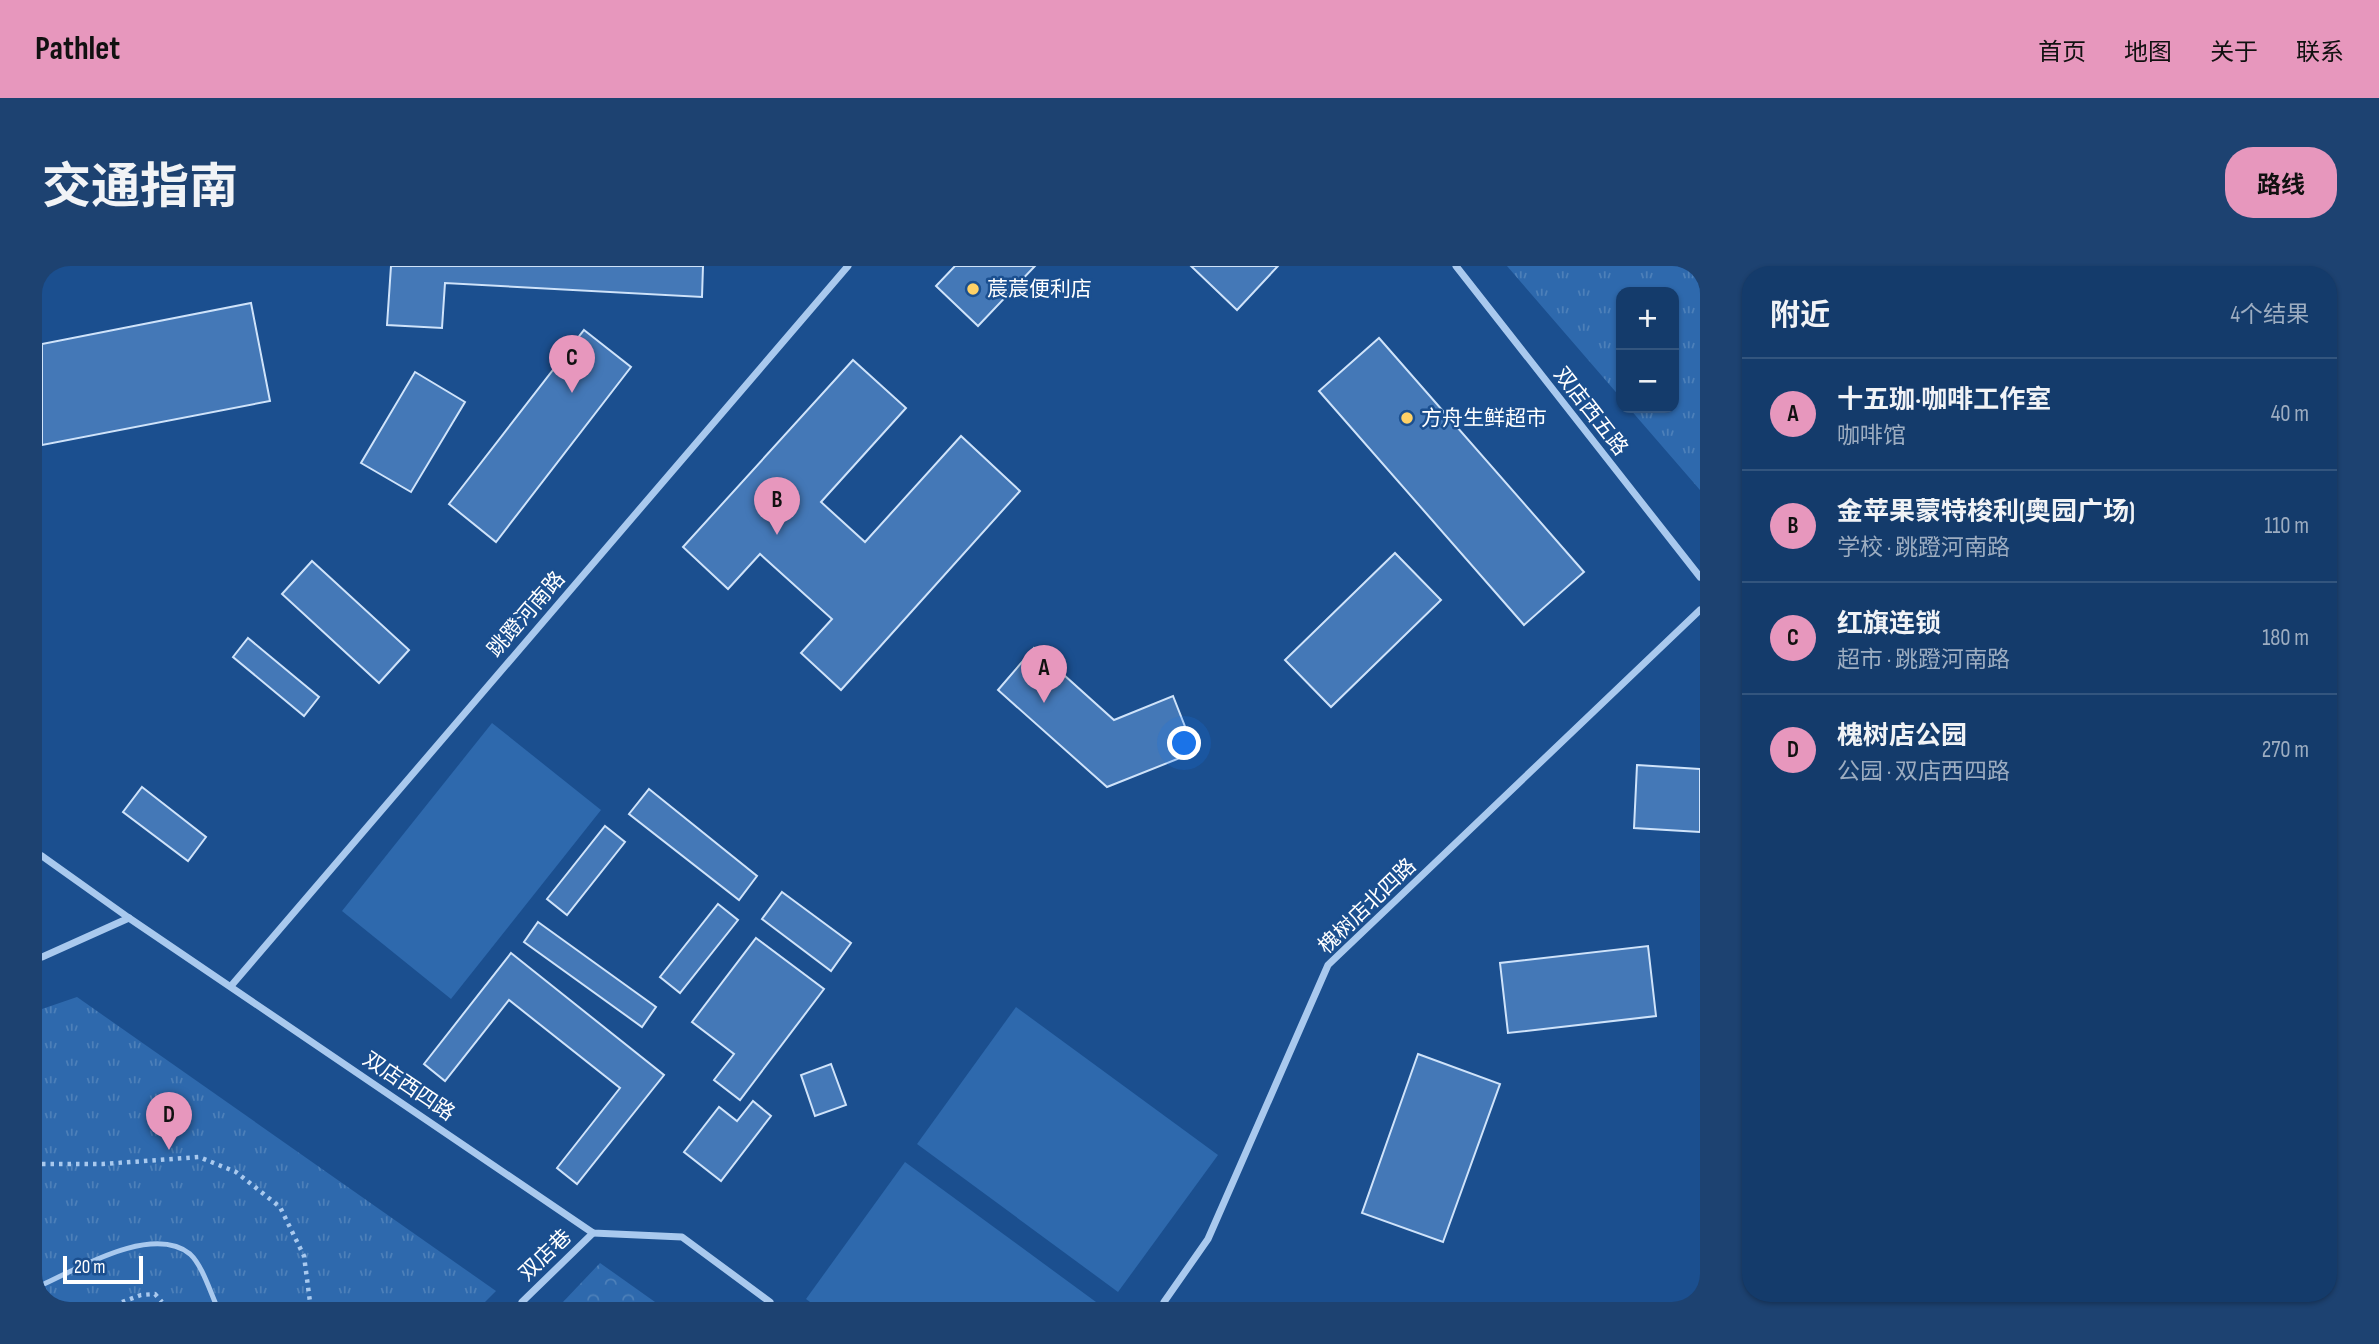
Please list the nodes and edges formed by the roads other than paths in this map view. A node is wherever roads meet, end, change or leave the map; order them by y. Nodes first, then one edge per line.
1 (848, 266) edge
2 (1456, 266) edge
3 (1700, 577) edge
4 (1700, 610) edge
5 (42, 856) edge
6 (128, 918) junction
7 (42, 957) edge
8 (231, 986) junction
9 (593, 1233) junction
10 (42, 1285) edge
11 (215, 1302) edge
12 (522, 1302) edge
13 (770, 1302) edge
14 (1164, 1302) edge

1 - 8 street, 跳蹬河南路
2 - 3 street, 双店西五路
4 - 14 street, 槐树店北四路
5 - 6 street, 双店西四路
6 - 7 street
6 - 8 street, 双店西四路
8 - 9 street, 双店西四路
9 - 12 street, 双店巷
9 - 13 street
10 - 11 lane

